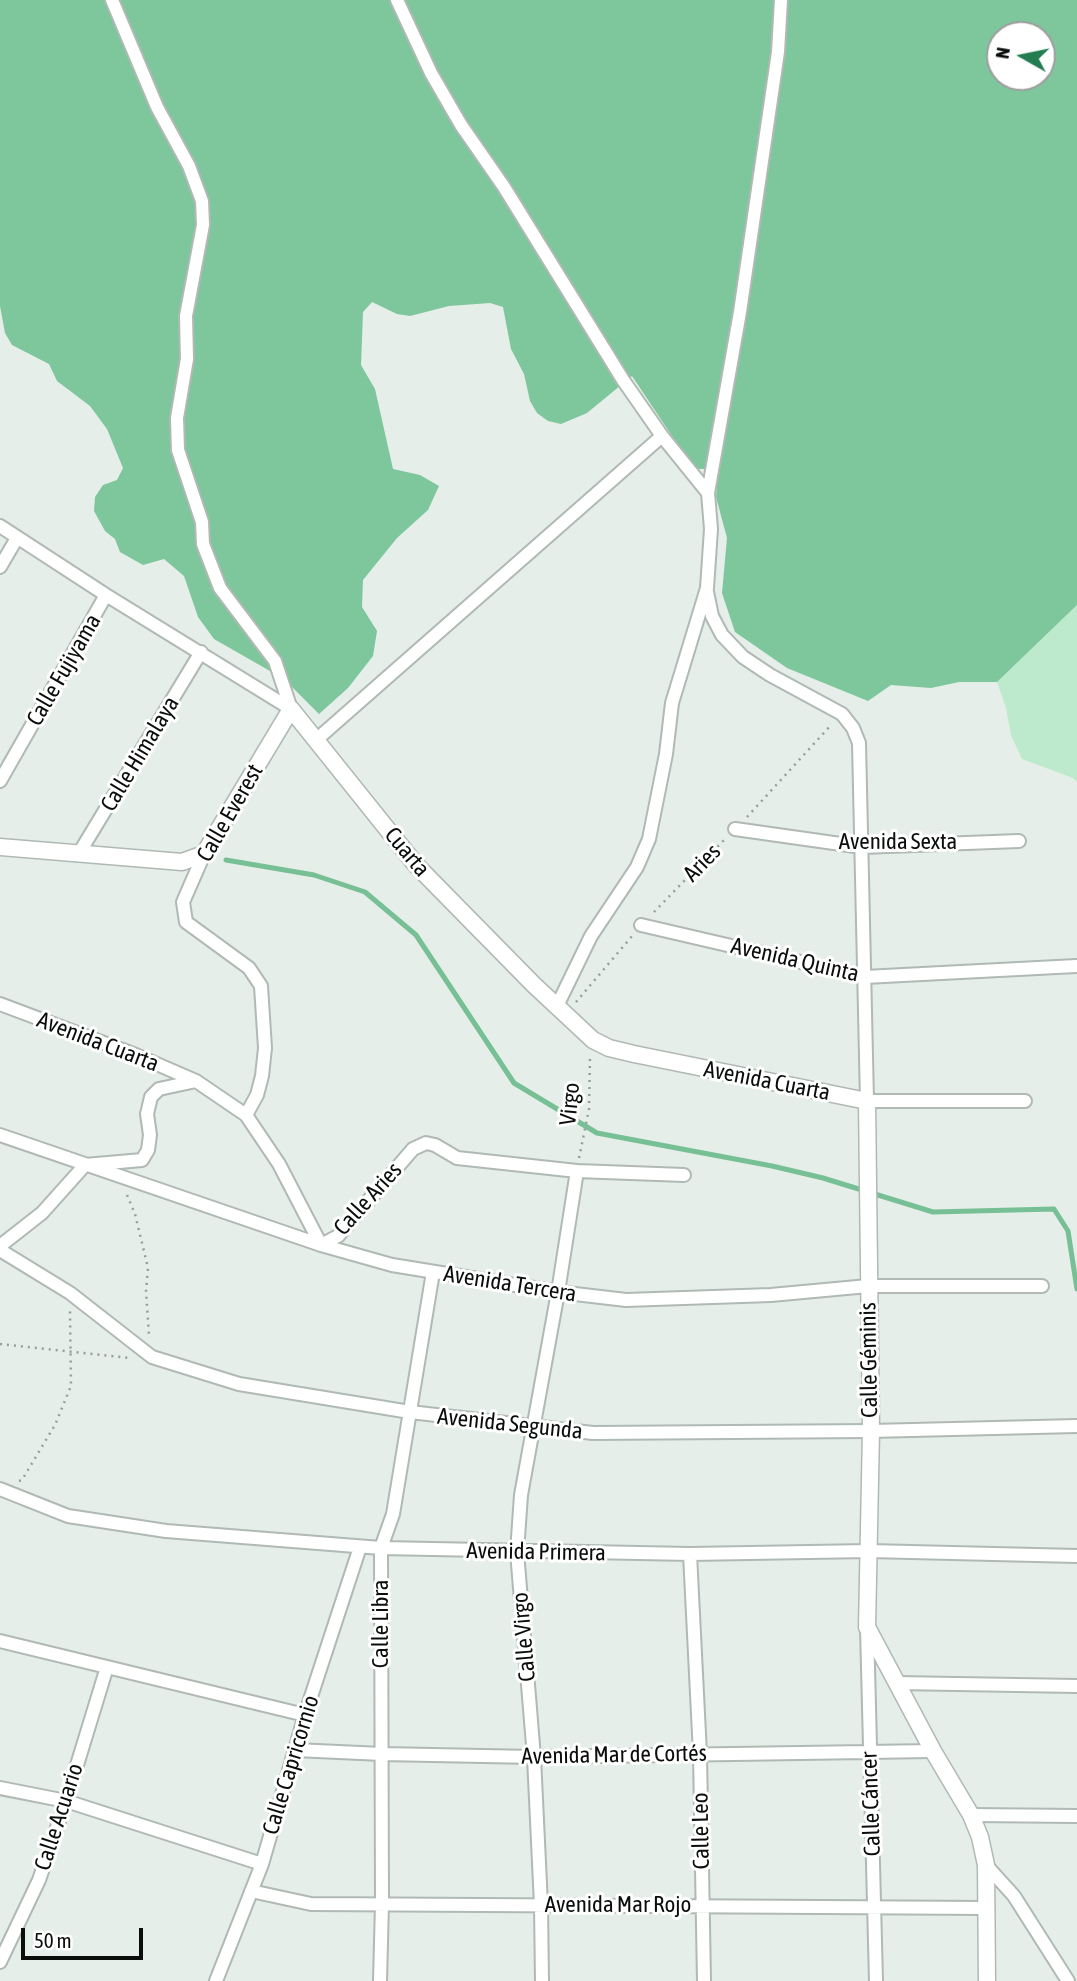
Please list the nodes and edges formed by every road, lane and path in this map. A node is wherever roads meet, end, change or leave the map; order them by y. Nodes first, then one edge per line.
1 (112, 0) edge
2 (397, 0) edge
3 (781, 0) edge
4 (662, 436) junction
5 (708, 493) junction
6 (0, 526) edge
7 (17, 538) junction
8 (0, 567) edge
9 (707, 588) junction
10 (106, 595) junction
11 (201, 652) junction
12 (290, 709) junction
13 (842, 714) junction
14 (316, 740) junction
15 (0, 781) edge
16 (735, 829) junction
17 (1019, 841) dead end
18 (0, 847) edge
19 (862, 847) junction
20 (204, 854) junction
21 (78, 855) junction
22 (641, 925) junction
23 (1076, 966) edge
24 (865, 977) junction
25 (534, 985) joint
26 (0, 1004) edge
27 (561, 1010) junction
28 (593, 1040) junction
29 (196, 1081) junction
30 (867, 1101) junction
31 (1025, 1101) dead end
32 (246, 1115) junction
33 (0, 1135) edge
34 (85, 1165) junction
35 (576, 1171) junction
36 (684, 1175) dead end
37 (127, 1194) dead end
38 (321, 1245) junction
39 (0, 1248) edge
40 (433, 1272) junction
41 (867, 1286) junction
42 (1042, 1286) dead end
43 (558, 1292) junction
44 (70, 1293) junction
45 (0, 1344) edge
46 (69, 1351) junction
47 (152, 1357) junction
48 (410, 1412) junction
49 (1077, 1426) edge
50 (533, 1427) junction
51 (870, 1431) junction
52 (1, 1491) edge
53 (360, 1547) junction
54 (381, 1548) junction
55 (869, 1551) junction
56 (517, 1552) junction
57 (690, 1554) junction
58 (1077, 1556) edge
59 (867, 1627) junction
60 (0, 1641) edge
61 (107, 1667) junction
62 (896, 1683) junction
63 (1077, 1686) edge
64 (305, 1715) junction
65 (295, 1750) junction
66 (933, 1751) junction
67 (869, 1752) junction
68 (382, 1754) junction
69 (700, 1754) junction
70 (534, 1757) junction
71 (0, 1788) edge
72 (66, 1801) junction
73 (971, 1815) junction
74 (1077, 1816) edge
75 (262, 1864) junction
76 (986, 1865) junction
77 (251, 1891) junction
78 (382, 1904) junction
79 (541, 1905) junction
80 (703, 1906) junction
81 (875, 1907) junction
82 (988, 1908) junction
83 (0, 1962) edge
84 (216, 1981) edge
85 (380, 1981) edge
86 (542, 1981) edge
87 (704, 1981) edge
88 (876, 1981) edge
89 (987, 1981) edge
90 (1068, 1981) edge

1 - 12 street
2 - 4 street
3 - 5 street
4 - 5 street
4 - 14 street
5 - 9 street
6 - 7 street
7 - 8 street
7 - 10 street
9 - 13 street
9 - 27 street
10 - 11 street
10 - 15 street, Calle Fujiyama
11 - 12 street
11 - 21 street, Calle Himalaya
12 - 14 street, Cuarta
12 - 20 street, Calle Everest
13 - 16 path, Aries
13 - 19 street, Calle Géminis
14 - 25 street, Cuarta
16 - 19 street, Avenida Sexta
16 - 22 path, Aries
17 - 19 street, Avenida Sexta
18 - 21 street
19 - 24 street, Calle Géminis
20 - 21 street
20 - 32 street, Calle Everest
22 - 24 street, Avenida Quinta
22 - 27 path, Aries
23 - 24 street, Avenida Quinta
24 - 30 street, Calle Géminis
25 - 27 street, Avenida Cuarta
26 - 29 street, Avenida Cuarta
27 - 28 street, Avenida Cuarta
28 - 30 street, Avenida Cuarta
28 - 35 path, Virgo
29 - 32 street, Avenida Cuarta
29 - 34 street
30 - 31 street, Avenida Cuarta
30 - 41 street, Calle Géminis
32 - 38 street
33 - 34 street, Avenida Tercera
34 - 38 street, Avenida Tercera
34 - 39 street
35 - 36 street
35 - 38 street, Calle Aries
35 - 43 street, Calle Virgo
37 - 47 path
38 - 40 street, Avenida Tercera
39 - 44 street, Avenida Segunda
40 - 43 street, Avenida Tercera
40 - 48 street, Calle Libra
41 - 42 street, Avenida Tercera
41 - 43 street, Avenida Tercera
41 - 51 street, Calle Géminis
43 - 50 street, Calle Virgo
44 - 46 path
44 - 47 street, Avenida Segunda
45 - 46 path
46 - 47 path
46 - 52 path
47 - 48 street, Avenida Segunda
48 - 50 street, Avenida Segunda
48 - 54 street, Calle Libra
49 - 51 street, Avenida Segunda
50 - 51 street, Avenida Segunda
50 - 56 street, Calle Virgo
51 - 55 street, Calle Géminis
52 - 53 street, Avenida Primera
53 - 54 street, Avenida Primera
53 - 64 street, Calle Capricornio
54 - 56 street, Avenida Primera
54 - 68 street, Calle Libra
55 - 57 street, Avenida Primera
55 - 58 street, Avenida Primera
55 - 59 street, Calle Géminis
56 - 57 street, Avenida Primera
56 - 70 street, Calle Virgo
57 - 69 street, Calle Leo
59 - 62 street, Calle Géminis
59 - 67 street, Calle Cáncer
60 - 61 street
61 - 64 street
61 - 72 street, Calle Acuario
62 - 63 street
62 - 66 street, Calle Géminis
64 - 65 street, Calle Capricornio
65 - 68 street, Avenida Mar de Cortés
65 - 75 street, Calle Capricornio
66 - 67 street, Avenida Mar de Cortés
66 - 73 street, Calle Géminis
67 - 69 street, Avenida Mar de Cortés
67 - 81 street, Calle Cáncer
68 - 70 street, Avenida Mar de Cortés
68 - 78 street, Calle Libra
69 - 70 street, Avenida Mar de Cortés
69 - 80 street, Calle Leo
70 - 79 street, Calle Virgo
71 - 72 street
72 - 75 street
72 - 83 street, Calle Acuario
73 - 74 street
73 - 76 street, Calle Géminis
75 - 77 street, Calle Capricornio
76 - 82 street, Calle Géminis
76 - 90 street
77 - 78 street, Avenida Mar Rojo
77 - 84 street, Calle Capricornio
78 - 79 street, Avenida Mar Rojo
78 - 85 street, Calle Libra
79 - 80 street, Avenida Mar Rojo
79 - 86 street, Calle Virgo
80 - 81 street, Avenida Mar Rojo
80 - 87 street, Calle Leo
81 - 82 street, Avenida Mar Rojo
81 - 88 street, Calle Cáncer
82 - 89 street, Calle Géminis

